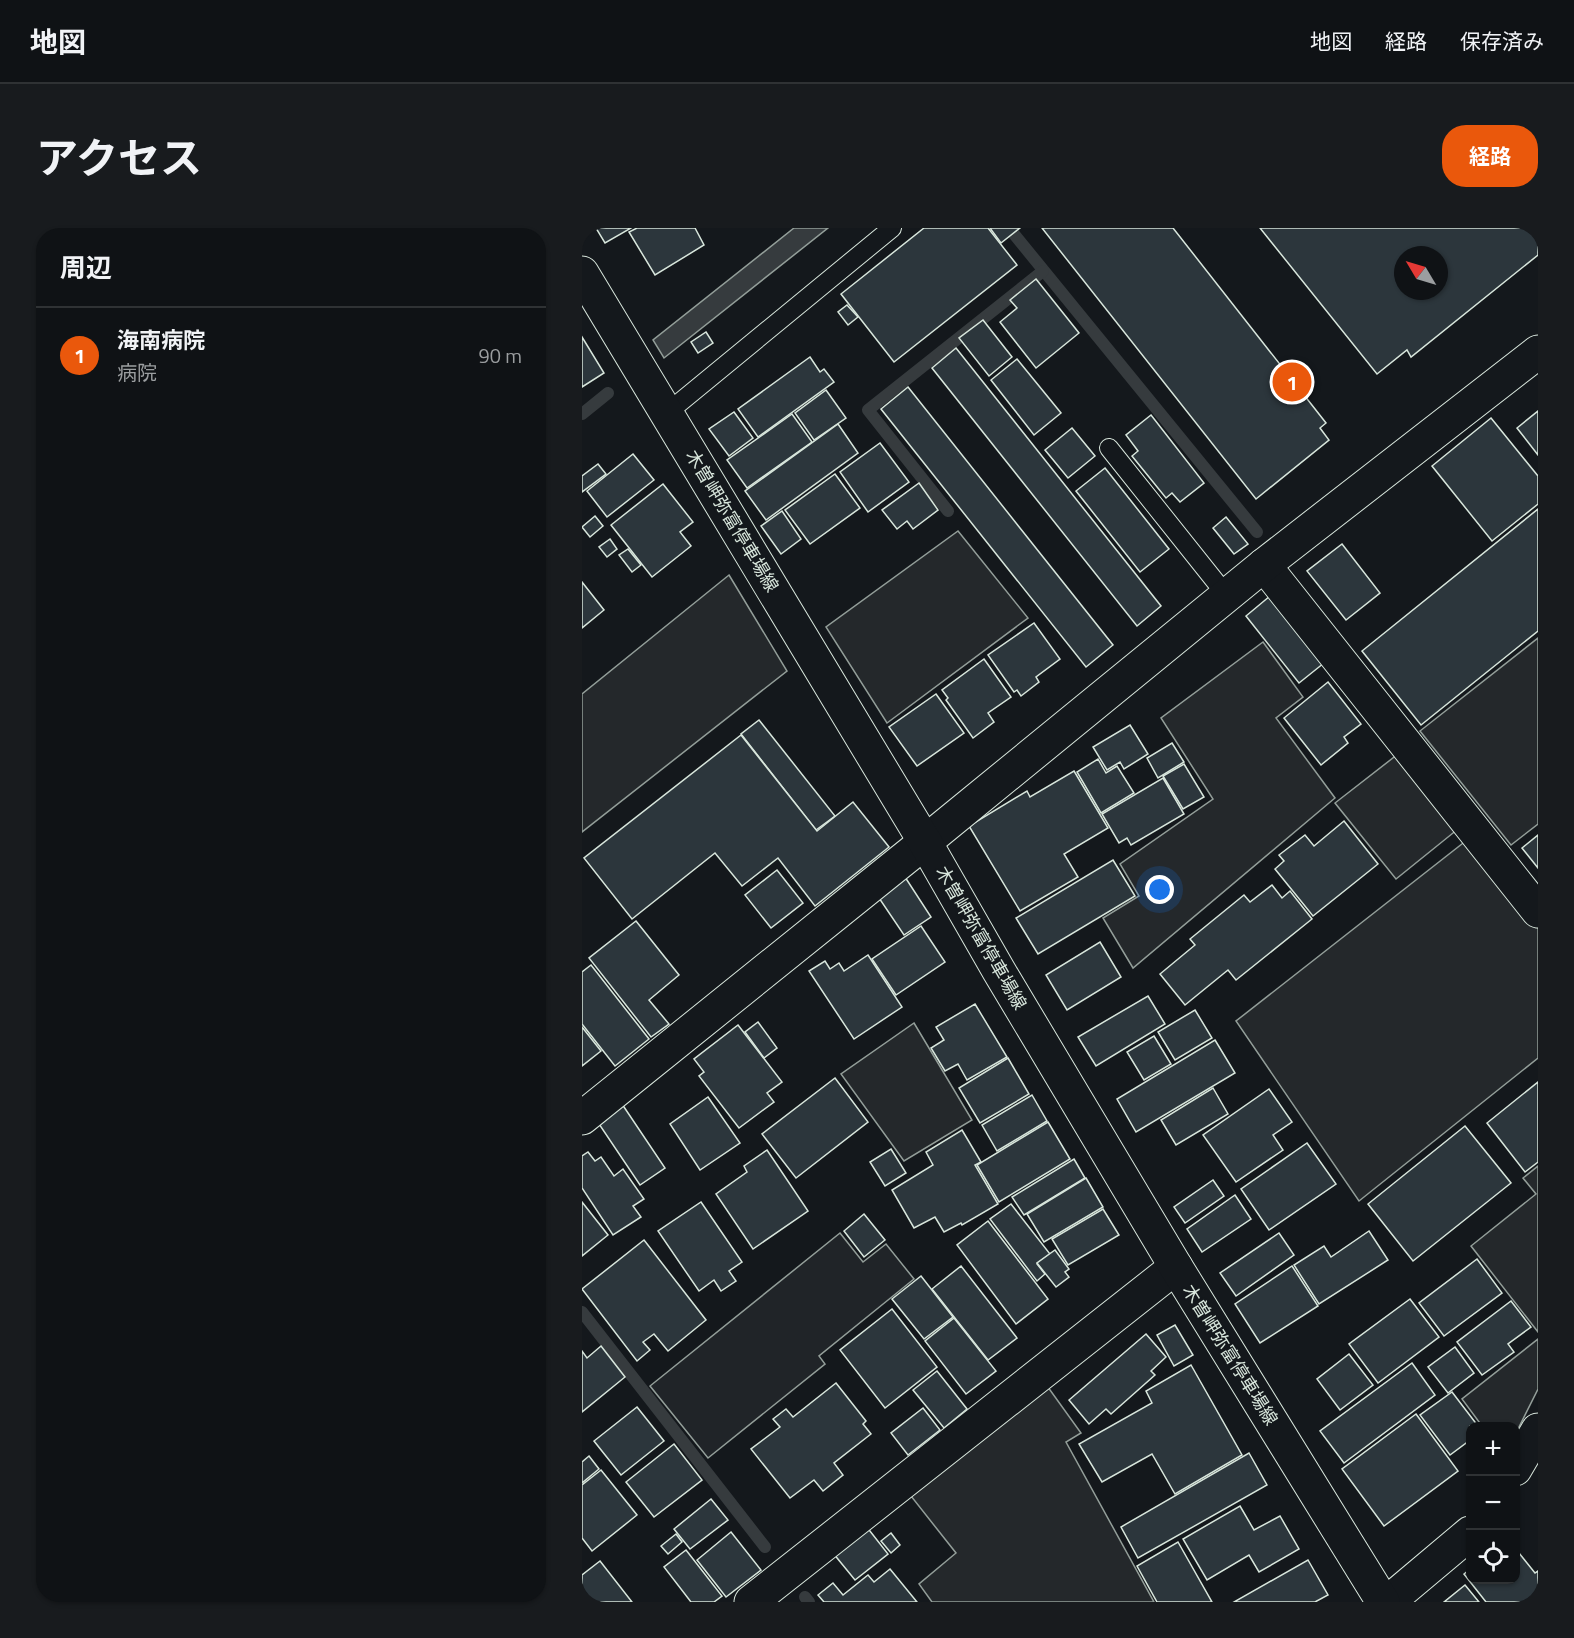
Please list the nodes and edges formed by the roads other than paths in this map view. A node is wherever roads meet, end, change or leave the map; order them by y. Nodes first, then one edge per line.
1 (890, 229) edge
2 (582, 273) edge
3 (1538, 352) edge
4 (667, 413) junction
5 (1109, 447) dead end
6 (1264, 565) junction
7 (1227, 596) junction
8 (925, 843) junction
9 (1538, 911) edge
10 (582, 1118) edge
11 (1176, 1267) junction
12 (1538, 1430) edge
13 (1520, 1461) edge
14 (1466, 1536) edge
15 (751, 1602) edge
16 (1383, 1602) edge
17 (1388, 1602) edge

1 - 4 lane
2 - 4 street, 木曽岬弥富停車場線
3 - 6 street
4 - 8 street, 木曽岬弥富停車場線
5 - 7 lane
6 - 7 street
6 - 9 street
7 - 8 street
8 - 10 street
8 - 11 street, 木曽岬弥富停車場線
11 - 15 street
11 - 16 street, 木曽岬弥富停車場線
12 - 13 street
14 - 17 street

